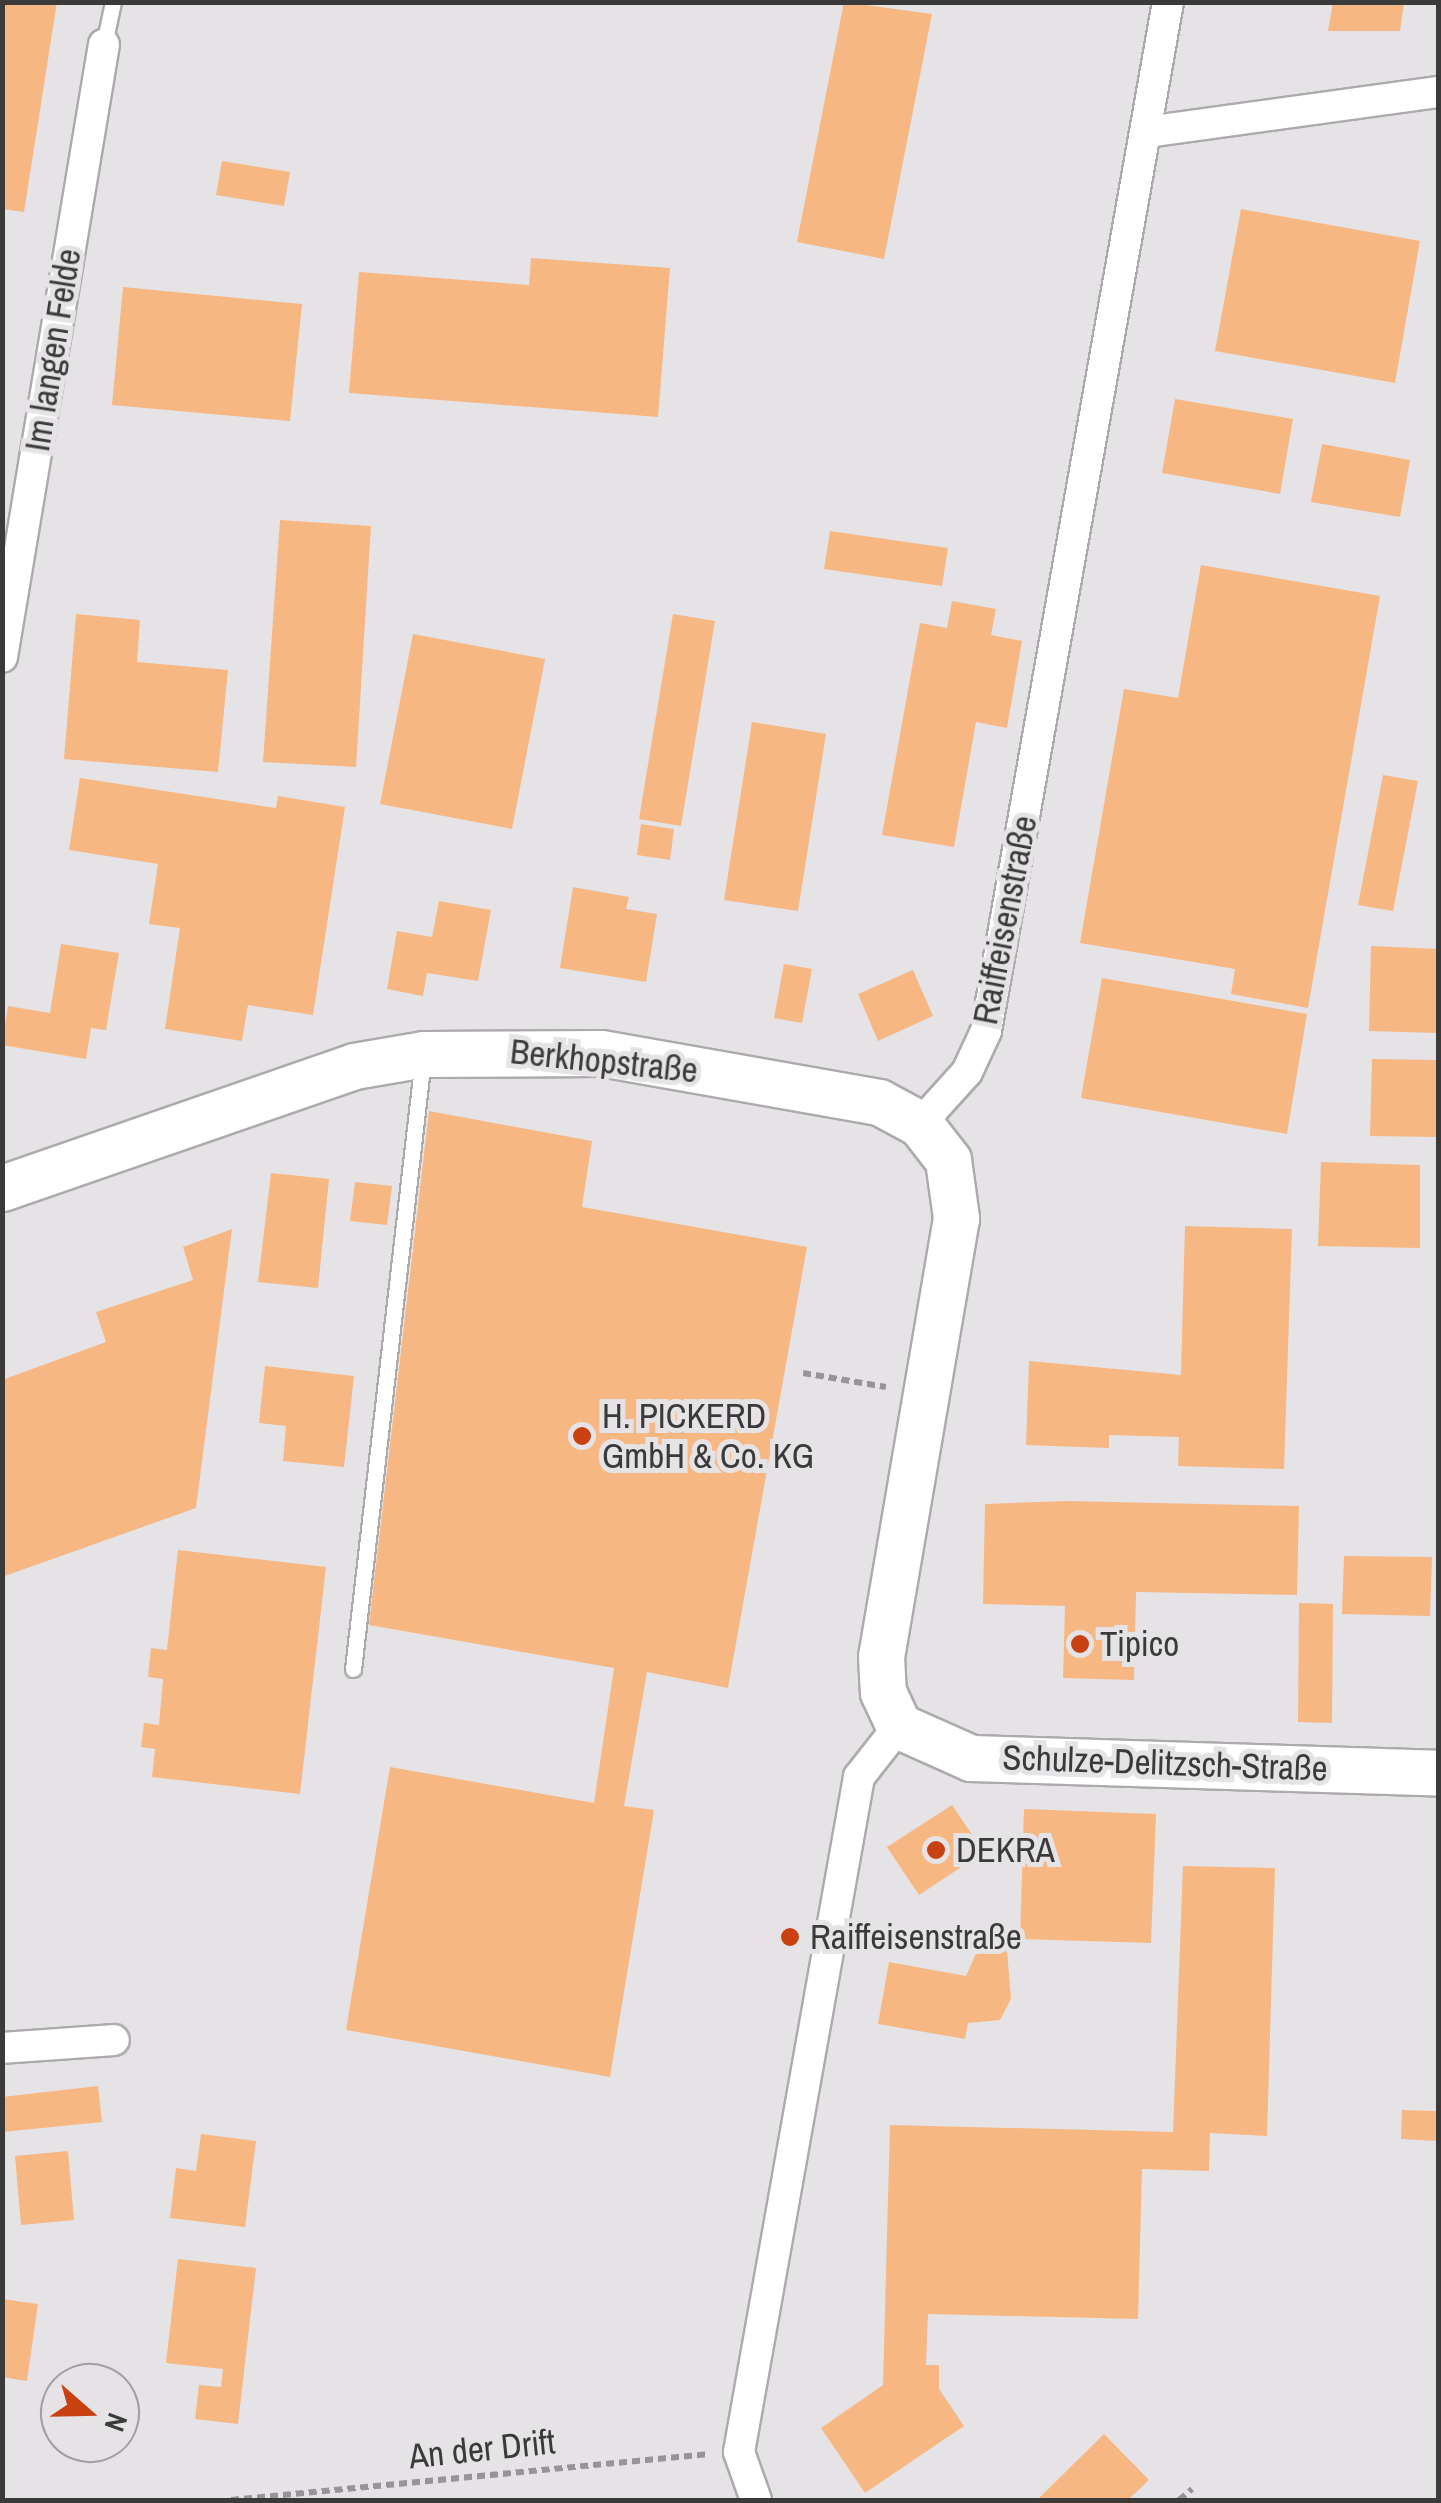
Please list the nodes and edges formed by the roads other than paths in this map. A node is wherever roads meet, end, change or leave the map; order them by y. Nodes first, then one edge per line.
1 (113, 2) edge
2 (1168, 2) edge
3 (104, 44) joint
4 (1438, 92) edge
5 (1146, 132) junction
6 (2, 657) edge
7 (424, 1054) junction
8 (920, 1124) junction
9 (2, 1188) edge
10 (354, 1669) dead end
11 (900, 1726) junction
12 (1438, 1772) edge
13 (114, 2040) dead end
14 (2, 2048) edge
15 (756, 2500) edge

1 - 3 lane
2 - 5 street, Raiffeisenstraße
3 - 6 street, Im langen Felde
4 - 5 street
5 - 8 street, Raiffeisenstraße
7 - 8 main road, Berkhopstraße
7 - 9 main road, Berkhopstraße
7 - 10 lane
8 - 11 main road
11 - 12 main road, Schulze-Delitzsch-Straße
11 - 15 street
13 - 14 street

